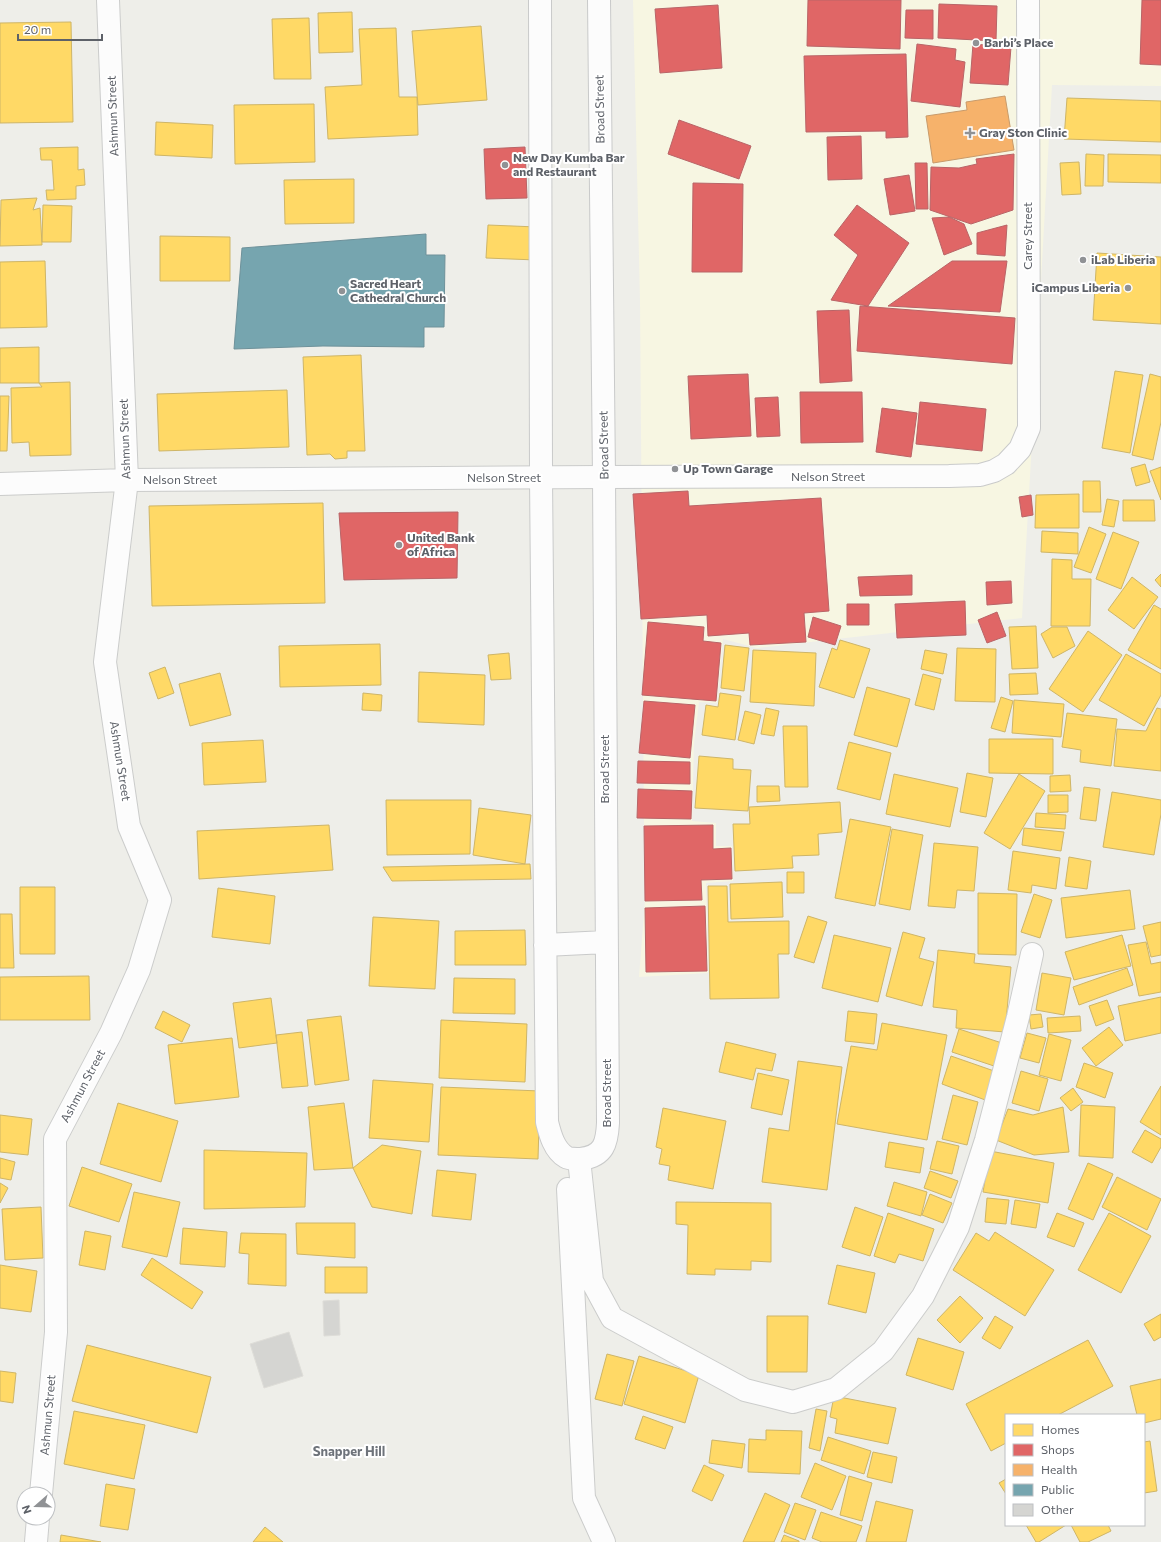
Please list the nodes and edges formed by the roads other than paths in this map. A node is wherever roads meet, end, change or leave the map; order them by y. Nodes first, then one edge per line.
1 (108, 0) edge
2 (540, 0) edge
3 (598, 0) edge
4 (1028, 0) edge
5 (1006, 464) joint
6 (604, 477) junction
7 (541, 478) junction
8 (127, 480) junction
9 (0, 484) edge
10 (606, 942) junction
11 (545, 945) junction
12 (1032, 954) dead end
13 (573, 1159) junction
14 (42, 1486) edge
15 (37, 1526) edge
16 (36, 1542) edge
17 (604, 1542) edge

1 - 8 street, Ashmun Street
2 - 7 street
3 - 6 street, Broad Street
4 - 5 street, Carey Street
5 - 6 street, Nelson Street
6 - 7 street, Nelson Street
6 - 10 street, Broad Street
7 - 8 street, Nelson Street
7 - 11 street
8 - 9 street, Nelson Street
8 - 14 street, Ashmun Street
10 - 11 street
10 - 13 street, Broad Street
11 - 13 street
12 - 13 street
13 - 17 street
15 - 16 street

